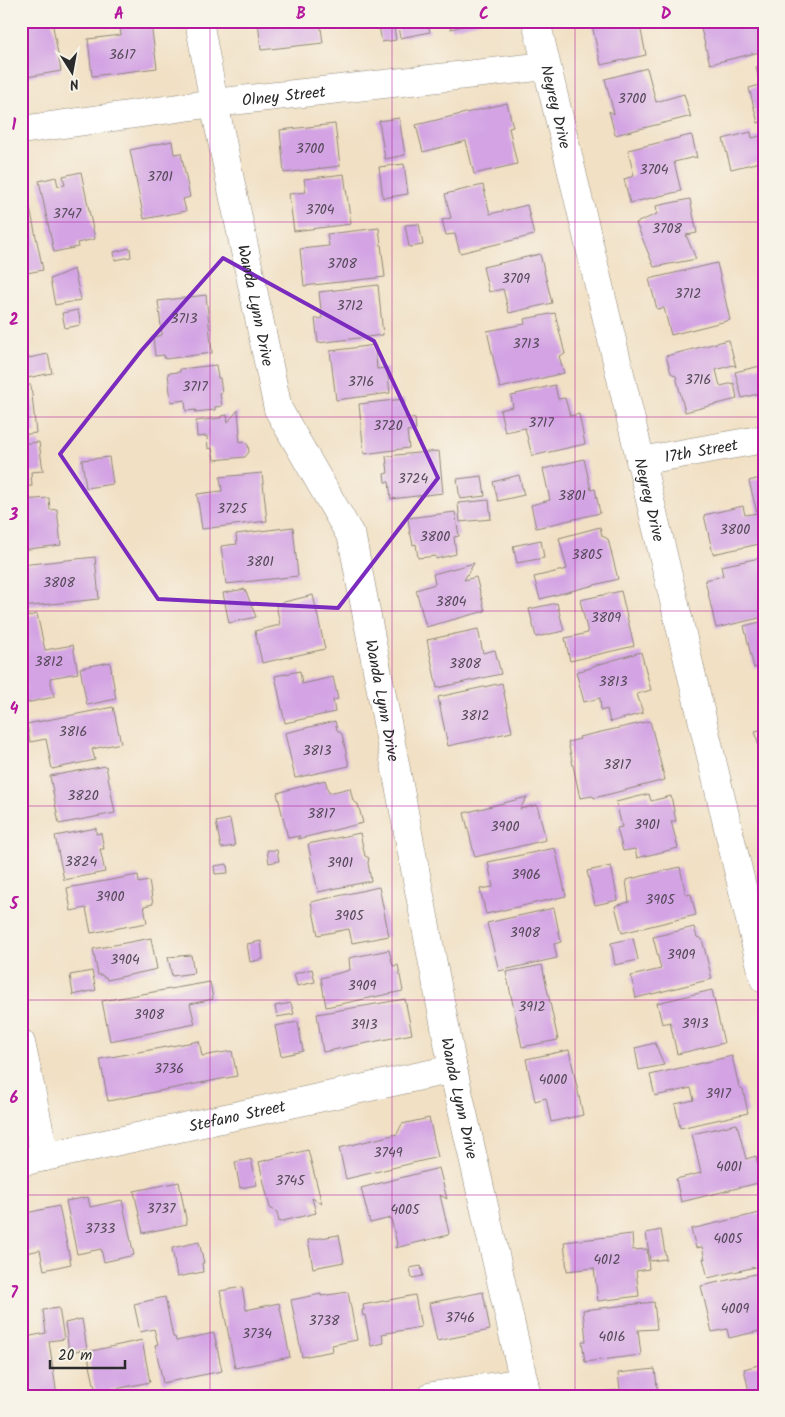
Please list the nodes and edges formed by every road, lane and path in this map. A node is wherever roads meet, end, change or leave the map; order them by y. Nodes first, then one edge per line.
1 (199, 21) edge
2 (536, 21) edge
3 (546, 66) junction
4 (214, 104) junction
5 (21, 130) edge
6 (764, 439) edge
7 (640, 461) junction
8 (764, 979) edge
9 (21, 1043) edge
10 (453, 1068) junction
11 (33, 1159) edge
12 (525, 1389) edge
13 (432, 1396) edge

1 - 4 street, Wanda Lynn Drive
2 - 3 street, Neyrey Drive
3 - 4 street, Olney Street
3 - 7 street, Neyrey Drive
4 - 5 street, Olney Street
4 - 10 street, Wanda Lynn Drive
6 - 7 street, 17th Street
7 - 8 street, Neyrey Drive
9 - 11 street
10 - 11 street, Stefano Street
10 - 12 street, Wanda Lynn Drive
12 - 13 street

